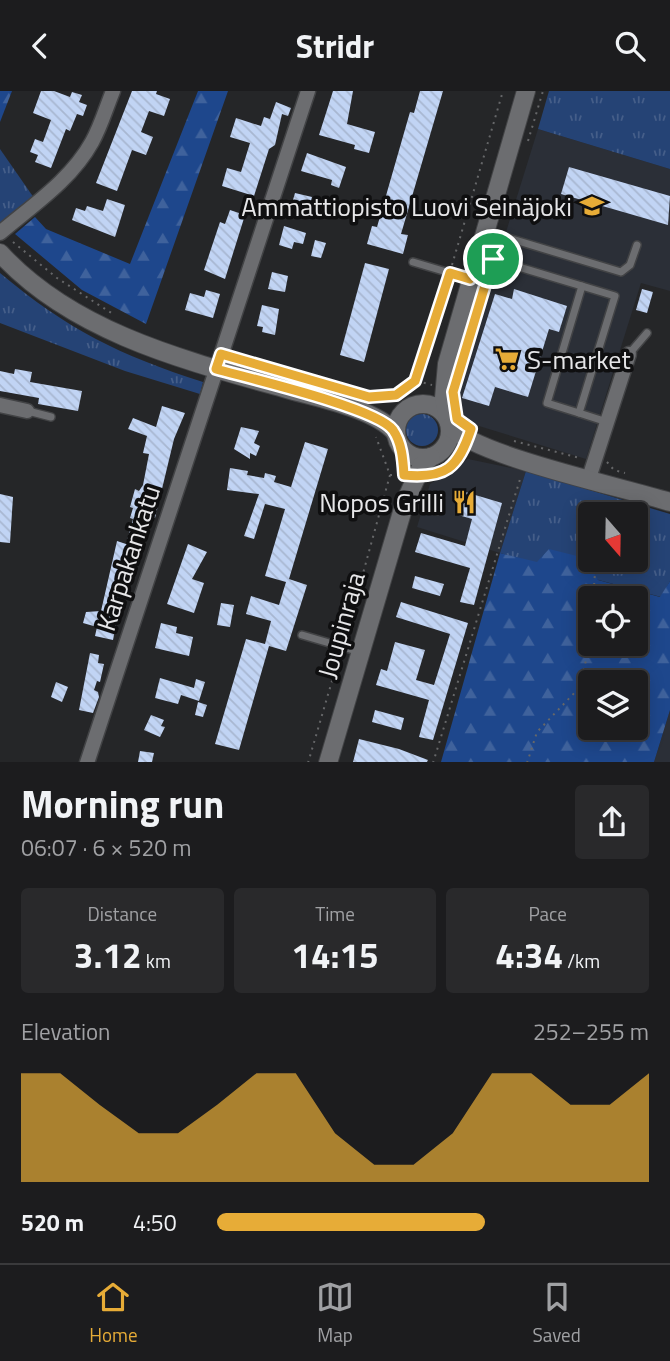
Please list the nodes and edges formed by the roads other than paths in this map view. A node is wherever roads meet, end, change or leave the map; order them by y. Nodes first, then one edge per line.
1 (113, 91) edge
2 (308, 91) edge
3 (526, 91) edge
4 (484, 231) junction
5 (1, 232) edge
6 (637, 245) dead end
7 (0, 253) edge
8 (478, 254) junction
9 (413, 262) dead end
10 (470, 279) junction
11 (582, 286) junction
12 (647, 333) dead end
13 (629, 355) joint
14 (219, 361) junction
15 (447, 365) junction
16 (352, 400) junction
17 (423, 403) junction
18 (0, 405) edge
19 (406, 409) junction
20 (27, 411) joint
21 (579, 413) junction
22 (51, 417) dead end
23 (607, 422) junction
24 (449, 423) junction
25 (395, 432) junction
26 (504, 446) junction
27 (402, 449) junction
28 (436, 454) junction
29 (403, 476) junction
30 (589, 478) junction
31 (405, 502) junction
32 (670, 502) edge
33 (437, 512) dead end
34 (302, 635) dead end
35 (361, 652) junction
36 (87, 762) edge
37 (328, 762) edge

1 - 5 street
2 - 14 street, Karpakankatu
3 - 4 street
4 - 6 lane
4 - 8 street
7 - 14 street
8 - 10 street
8 - 11 lane
9 - 10 lane
10 - 15 street
11 - 21 lane
11 - 21 lane
12 - 13 lane
13 - 23 street
14 - 16 street
14 - 36 street, Karpakankatu
15 - 17 street
15 - 24 street
16 - 19 street
16 - 25 street
17 - 19 street
17 - 24 street
18 - 20 street
19 - 25 street
20 - 22 lane
21 - 23 lane
23 - 30 street
24 - 26 street
24 - 28 street
25 - 27 street
26 - 28 street
26 - 30 street
27 - 28 street
27 - 29 street, Joupinraja
28 - 29 street
29 - 31 street, Joupinraja
30 - 32 street
31 - 33 lane
31 - 35 street, Joupinraja
34 - 35 lane
35 - 37 street, Joupinraja

